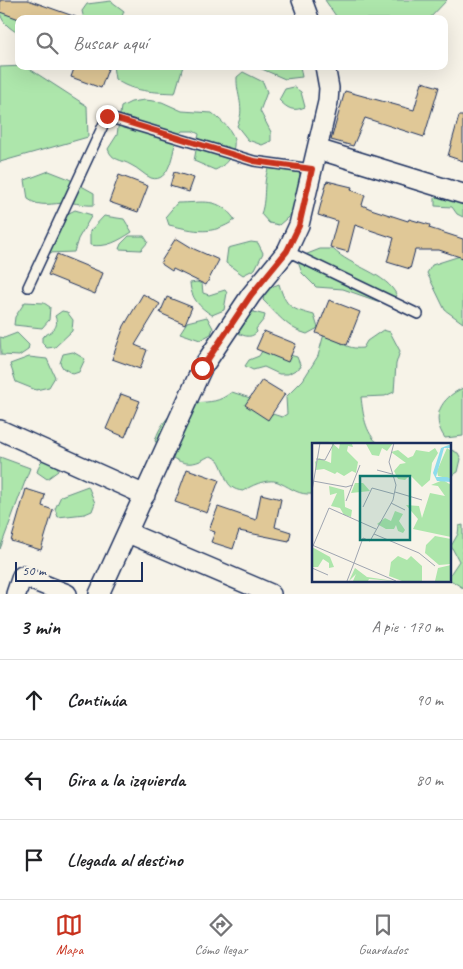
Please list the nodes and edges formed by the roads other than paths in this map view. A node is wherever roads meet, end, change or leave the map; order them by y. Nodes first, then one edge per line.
1 (302, 0) edge
2 (308, 15) edge
3 (326, 70) edge
4 (317, 149) junction
5 (312, 169) junction
6 (463, 194) edge
7 (287, 251) junction
8 (28, 287) dead end
9 (418, 314) dead end
10 (0, 430) edge
11 (144, 495) junction
12 (128, 533) junction
13 (16, 594) edge
14 (67, 594) edge
15 (98, 594) edge
16 (271, 594) edge

1 - 2 street
3 - 4 street
4 - 5 street
4 - 6 street
5 - 7 street
5 - 8 lane
7 - 9 lane
7 - 11 street
10 - 11 street
11 - 12 street
12 - 15 street
12 - 16 street
13 - 14 street

